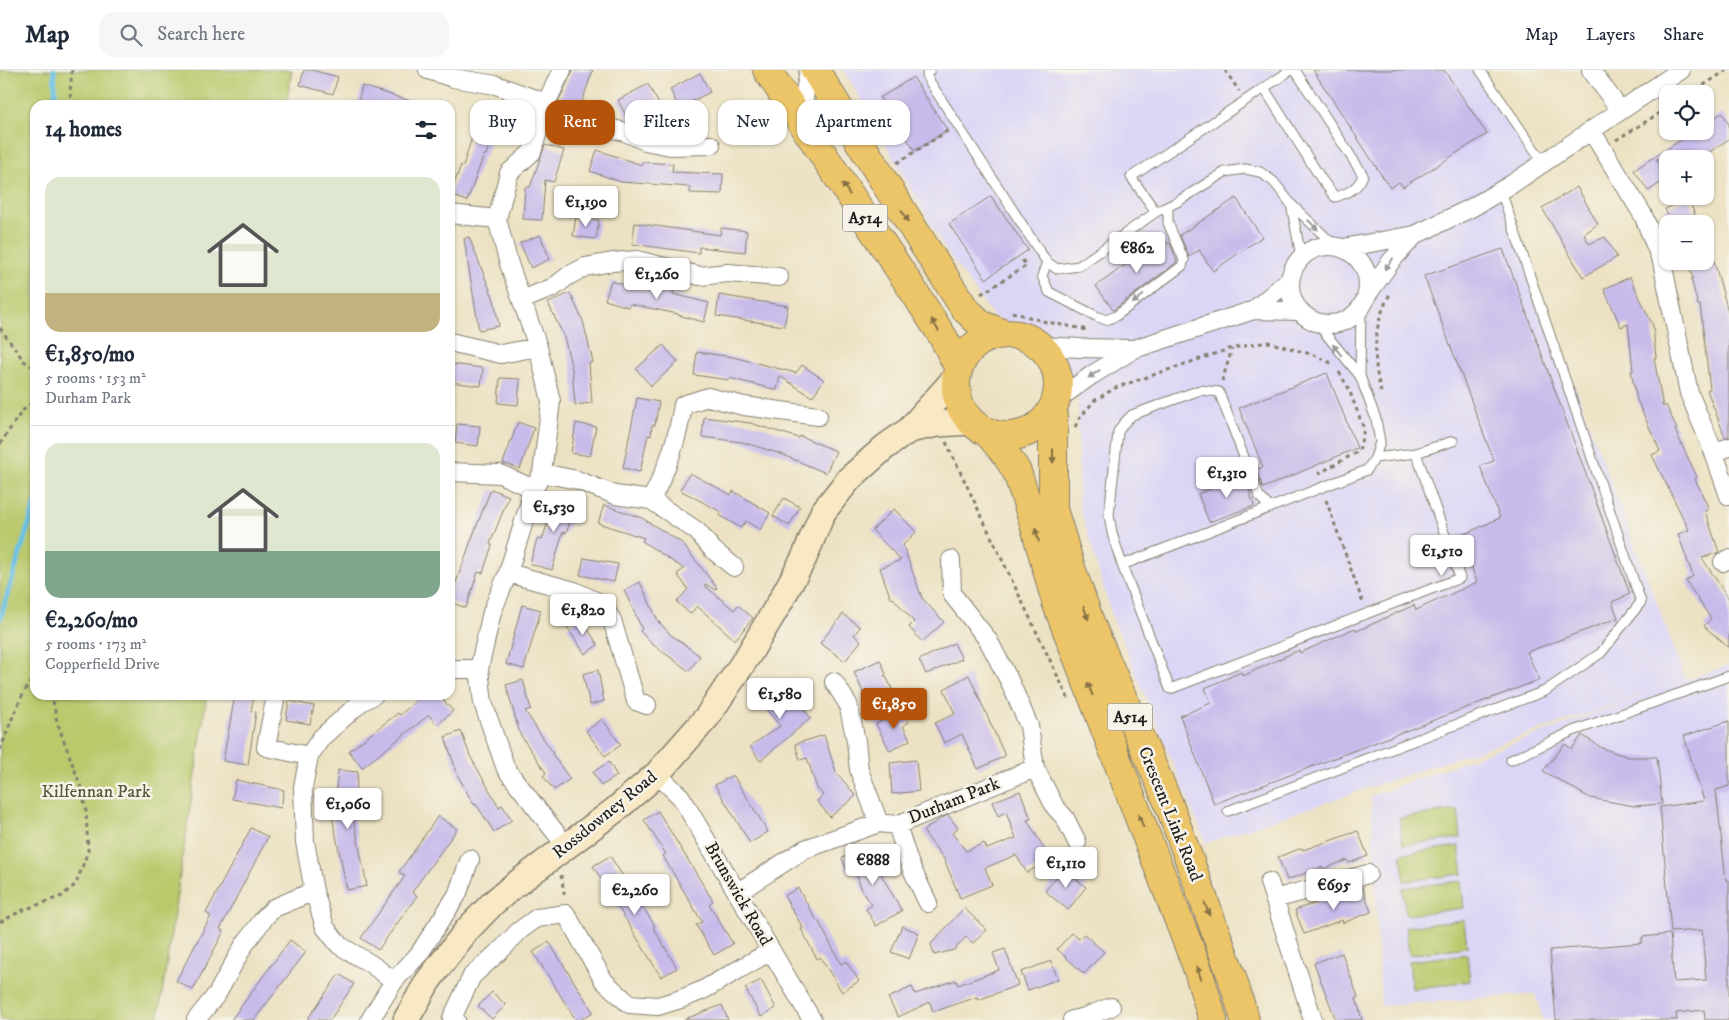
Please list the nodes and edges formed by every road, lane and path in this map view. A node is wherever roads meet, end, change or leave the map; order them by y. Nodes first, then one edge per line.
1 (72, 70) edge
2 (428, 70) edge
3 (562, 70) edge
4 (767, 70) edge
5 (810, 70) edge
6 (930, 70) edge
7 (1225, 70) edge
8 (1293, 70) edge
9 (1480, 70) edge
10 (1592, 70) edge
11 (1681, 70) edge
12 (1727, 70) edge
13 (826, 77) edge
14 (1704, 85) edge
15 (1264, 88) junction
16 (1241, 94) dead end
17 (71, 100) edge
18 (804, 100) edge
19 (544, 109) junction
20 (1620, 110) junction
21 (1659, 113) edge
22 (797, 115) edge
23 (958, 124) junction
24 (1591, 130) junction
25 (710, 145) dead end
26 (817, 145) edge
27 (1603, 151) junction
28 (1543, 162) junction
29 (895, 164) dead end
30 (1501, 191) junction
31 (1291, 204) junction
32 (1168, 207) junction
33 (1156, 212) junction
34 (455, 215) edge
35 (497, 219) junction
36 (1415, 235) junction
37 (1339, 247) junction
38 (1300, 257) junction
39 (1022, 259) dead end
40 (1046, 262) junction
41 (779, 276) dead end
42 (1289, 280) junction
43 (1394, 287) dead end
44 (522, 300) junction
45 (985, 301) dead end
46 (1364, 301) junction
47 (1254, 310) junction
48 (1298, 310) junction
49 (1007, 322) junction
50 (1316, 322) junction
51 (0, 328) edge
52 (1084, 329) dead end
53 (455, 343) edge
54 (1040, 346) junction
55 (538, 347) junction
56 (1232, 348) junction
57 (1134, 349) junction
58 (30, 365) edge
59 (957, 373) junction
60 (1360, 376) junction
61 (1219, 392) junction
62 (1107, 393) dead end
63 (1383, 401) dead end
64 (1054, 404) junction
65 (30, 405) edge
66 (818, 416) dead end
67 (937, 424) junction
68 (979, 427) junction
69 (909, 430) junction
70 (1453, 441) dead end
71 (0, 444) edge
72 (1721, 450) edge
73 (1416, 453) junction
74 (1375, 458) junction
75 (455, 472) edge
76 (542, 473) junction
77 (1317, 475) dead end
78 (534, 489) junction
79 (1729, 496) edge
80 (651, 500) junction
81 (1326, 500) dead end
82 (1270, 508) junction
83 (952, 560) dead end
84 (1122, 565) junction
85 (734, 567) dead end
86 (508, 573) junction
87 (1367, 614) junction
88 (455, 669) edge
89 (479, 669) junction
90 (1729, 676) edge
91 (30, 682) edge
92 (834, 682) dead end
93 (1064, 692) dead end
94 (53, 700) edge
95 (275, 700) edge
96 (365, 700) edge
97 (647, 705) dead end
98 (0, 750) edge
99 (309, 756) junction
100 (1511, 760) dead end
101 (1035, 768) junction
102 (657, 774) junction
103 (1228, 811) dead end
104 (879, 823) junction
105 (896, 824) junction
106 (1077, 842) dead end
107 (560, 852) junction
108 (470, 859) dead end
109 (1368, 874) dead end
110 (1270, 882) dead end
111 (314, 891) junction
112 (738, 892) junction
113 (1274, 899) junction
114 (928, 903) dead end
115 (566, 914) junction
116 (0, 922) edge
117 (771, 951) junction
118 (394, 981) junction
119 (1111, 1007) dead end
120 (196, 1020) edge
121 (370, 1020) edge
122 (406, 1020) edge
123 (456, 1020) edge
124 (812, 1020) edge
125 (1072, 1020) edge
126 (1213, 1020) edge
127 (1245, 1020) edge
128 (1313, 1020) edge

1 - 17 path
2 - 19 street
3 - 19 street
4 - 22 highway, Crescent Link Road / A514
5 - 18 street
6 - 23 lane
7 - 16 path
8 - 15 lane
8 - 15 lane
9 - 28 lane
10 - 20 street
11 - 20 street
12 - 14 path
13 -> 49 highway, Crescent Link Road / A514
15 - 33 lane
19 - 25 street
19 - 35 street
20 - 24 street
21 - 27 path
23 - 29 path
23 - 40 lane
24 - 27 street
24 - 28 street
59 -> 26 highway, Crescent Link Road / A514
27 - 72 street
28 - 30 street
30 - 36 street
30 - 103 lane
31 - 32 lane
31 -> 37 lane
31 - 38 lane
32 - 33 lane
32 -> 40 lane
33 - 40 lane
34 - 35 street
35 - 44 street
36 - 37 street
36 -> 46 street
37 - 38 street
37 - 46 street
38 - 42 street
39 - 45 path
41 - 44 street
42 - 47 street
42 - 48 street
43 - 63 path
44 - 55 street
46 - 50 street
46 - 60 lane
47 - 48 street
47 - 57 street
48 - 50 street
49 - 52 path
49 - 54 highway, Crescent Link Road / A514
49 - 59 highway, Crescent Link Road / A514
60 -> 50 lane
51 - 58 path
53 - 55 street
54 - 57 street
54 - 64 highway, Crescent Link Road / A514
55 - 76 street
56 - 61 path
56 - 62 path
56 - 77 path
57 -> 64 street
59 - 68 highway, Crescent Link Road / A514
59 - 69 street, Rossdowney Road
60 - 74 lane
61 - 82 lane
61 - 84 lane
64 - 68 highway
64 -> 127 highway, Crescent Link Road / A514
65 - 71 path
66 - 80 street
67 - 68 street, Rossdowney Road
67 - 69 street, Rossdowney Road
67 - 93 path
126 -> 68 highway, Crescent Link Road / A514
69 - 102 street, Rossdowney Road
70 - 73 lane
72 - 79 street
73 - 74 lane
73 - 87 lane
74 - 82 lane
75 - 78 street
76 - 78 street
76 - 80 street
78 - 86 street
80 - 85 street
81 - 87 path
82 - 84 lane
83 - 101 street
84 - 87 lane
86 - 89 street
86 - 97 street
88 - 89 street
89 - 107 street
90 - 100 lane
91 - 98 path
92 - 104 street
94 - 116 path
95 - 99 street
96 - 99 street
99 - 111 street
101 - 105 street, Durham Park
101 - 106 street
102 - 107 street, Rossdowney Road
102 - 112 street, Brunswick Road
104 - 105 street, Durham Park
104 - 112 street, Durham Park
105 - 114 street
107 - 115 path
107 - 122 street, Rossdowney Road
108 - 118 street
109 - 113 street
110 - 113 street
111 - 118 street
111 - 120 street
112 - 117 street, Brunswick Road
113 - 128 street
115 - 117 street
115 - 123 street
117 - 124 street, Brunswick Road
118 - 121 street
119 - 125 street

